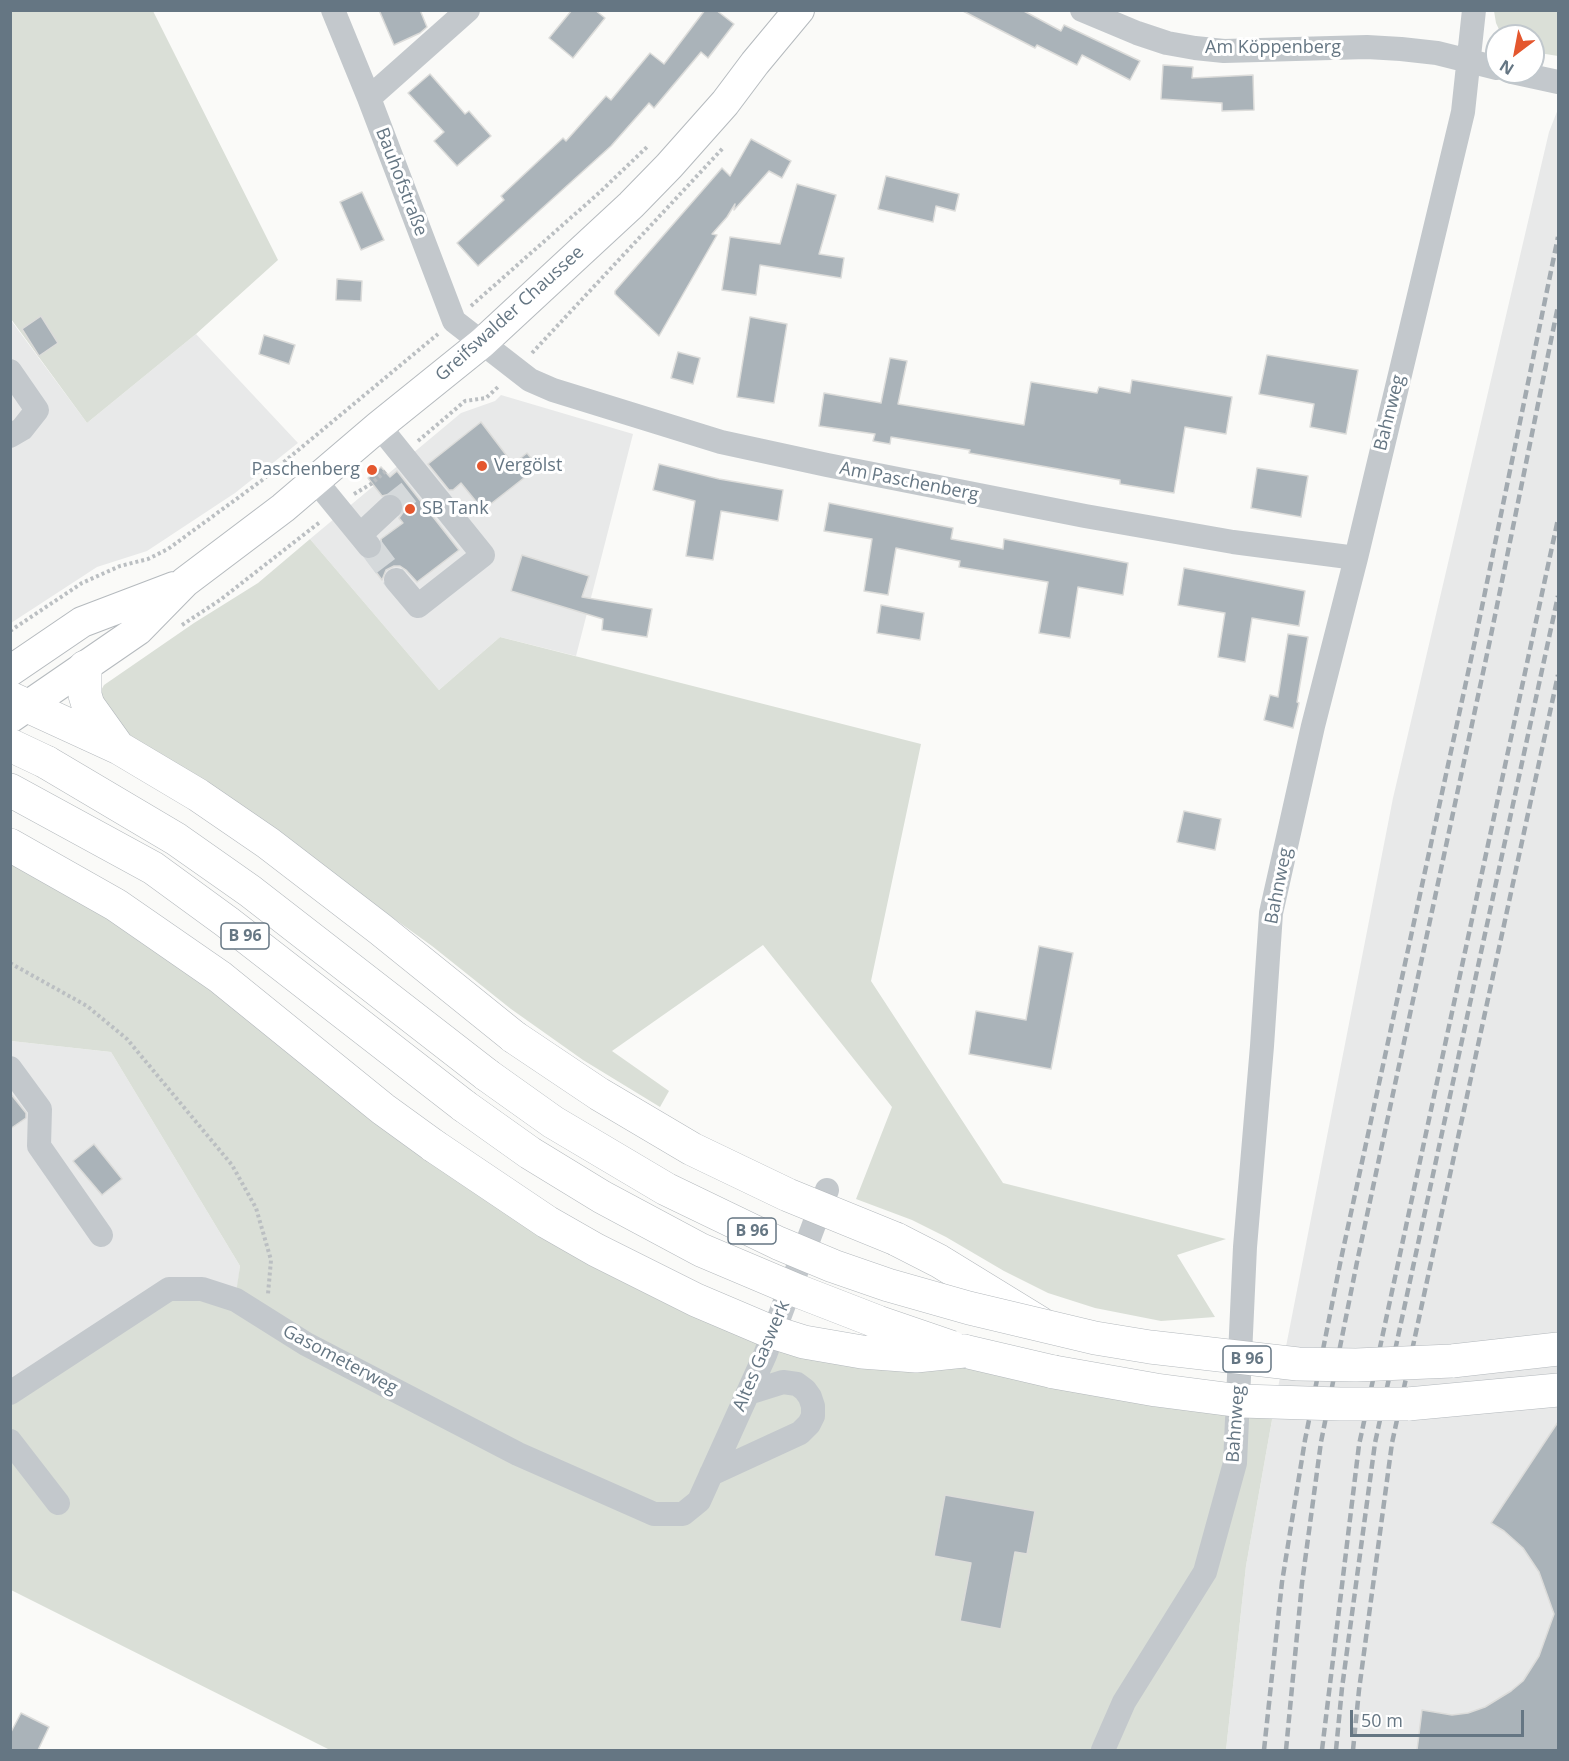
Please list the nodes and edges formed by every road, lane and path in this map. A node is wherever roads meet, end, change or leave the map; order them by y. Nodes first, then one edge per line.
1 (333, 10) edge
2 (468, 10) edge
3 (799, 10) edge
4 (1082, 10) edge
5 (1474, 10) edge
6 (1470, 61) junction
7 (1485, 65) edge
8 (369, 98) junction
9 (651, 144) dead end
10 (454, 321) junction
11 (482, 343) junction
12 (10, 371) edge
13 (379, 426) junction
14 (10, 436) edge
15 (402, 454) junction
16 (315, 480) junction
17 (338, 507) junction
18 (390, 507) tunnel mouth
19 (1356, 558) junction
20 (396, 580) tunnel mouth
21 (185, 582) junction
22 (174, 630) dead end
23 (10, 631) edge
24 (85, 667) junction
25 (10, 671) edge
26 (16, 707) edge
27 (10, 745) edge
28 (119, 748) junction
29 (10, 790) edge
30 (10, 845) edge
31 (10, 963) edge
32 (10, 1068) edge
33 (827, 1190) dead end
34 (101, 1235) dead end
35 (265, 1319) junction
36 (1044, 1326) junction
37 (1558, 1349) edge
38 (964, 1351) junction
39 (1558, 1390) edge
40 (10, 1393) edge
41 (748, 1393) junction
42 (10, 1442) edge
43 (711, 1474) junction
44 (58, 1503) dead end
45 (683, 1514) joint
46 (1103, 1750) edge

1 - 8 street, Bauhofstraße
2 - 8 street
3 - 11 main road, Greifswalder Chaussee
4 - 6 street, Am Köppenberg
5 - 6 street, Bahnweg
6 - 7 street, Am Köppenberg
6 - 19 street, Bahnweg
8 - 10 street, Bauhofstraße
9 - 10 path
10 - 11 street
10 - 23 path
11 - 13 main road, Greifswalder Chaussee
11 - 19 street, Am Paschenberg
12 - 14 street
13 - 15 street
13 - 16 main road, Greifswalder Chaussee
15 - 17 path
15 - 20 street
16 - 17 street
16 - 21 main road, Greifswalder Chaussee
17 - 18 street
17 - 22 path
19 - 46 street, Bahnweg
21 - 24 main road, Greifswalder Chaussee
21 - 25 main road, Greifswalder Chaussee
24 - 26 main road, Greifswalder Chaussee
24 - 28 highway
26 - 28 highway
27 - 36 highway, B 96, bridge
28 - 36 highway, bridge
29 - 38 highway, B 96, bridge
30 - 38 highway, bridge
31 - 35 path
32 - 34 street
33 - 41 street, Altes Gaswerk
35 - 40 street, Gasometerweg
35 - 45 street, Gasometerweg
36 - 37 highway, B 96, bridge
38 - 39 highway, B 96, bridge
41 - 43 street, Altes Gaswerk
41 - 43 street
42 - 44 street
43 - 45 street, Altes Gaswerk

